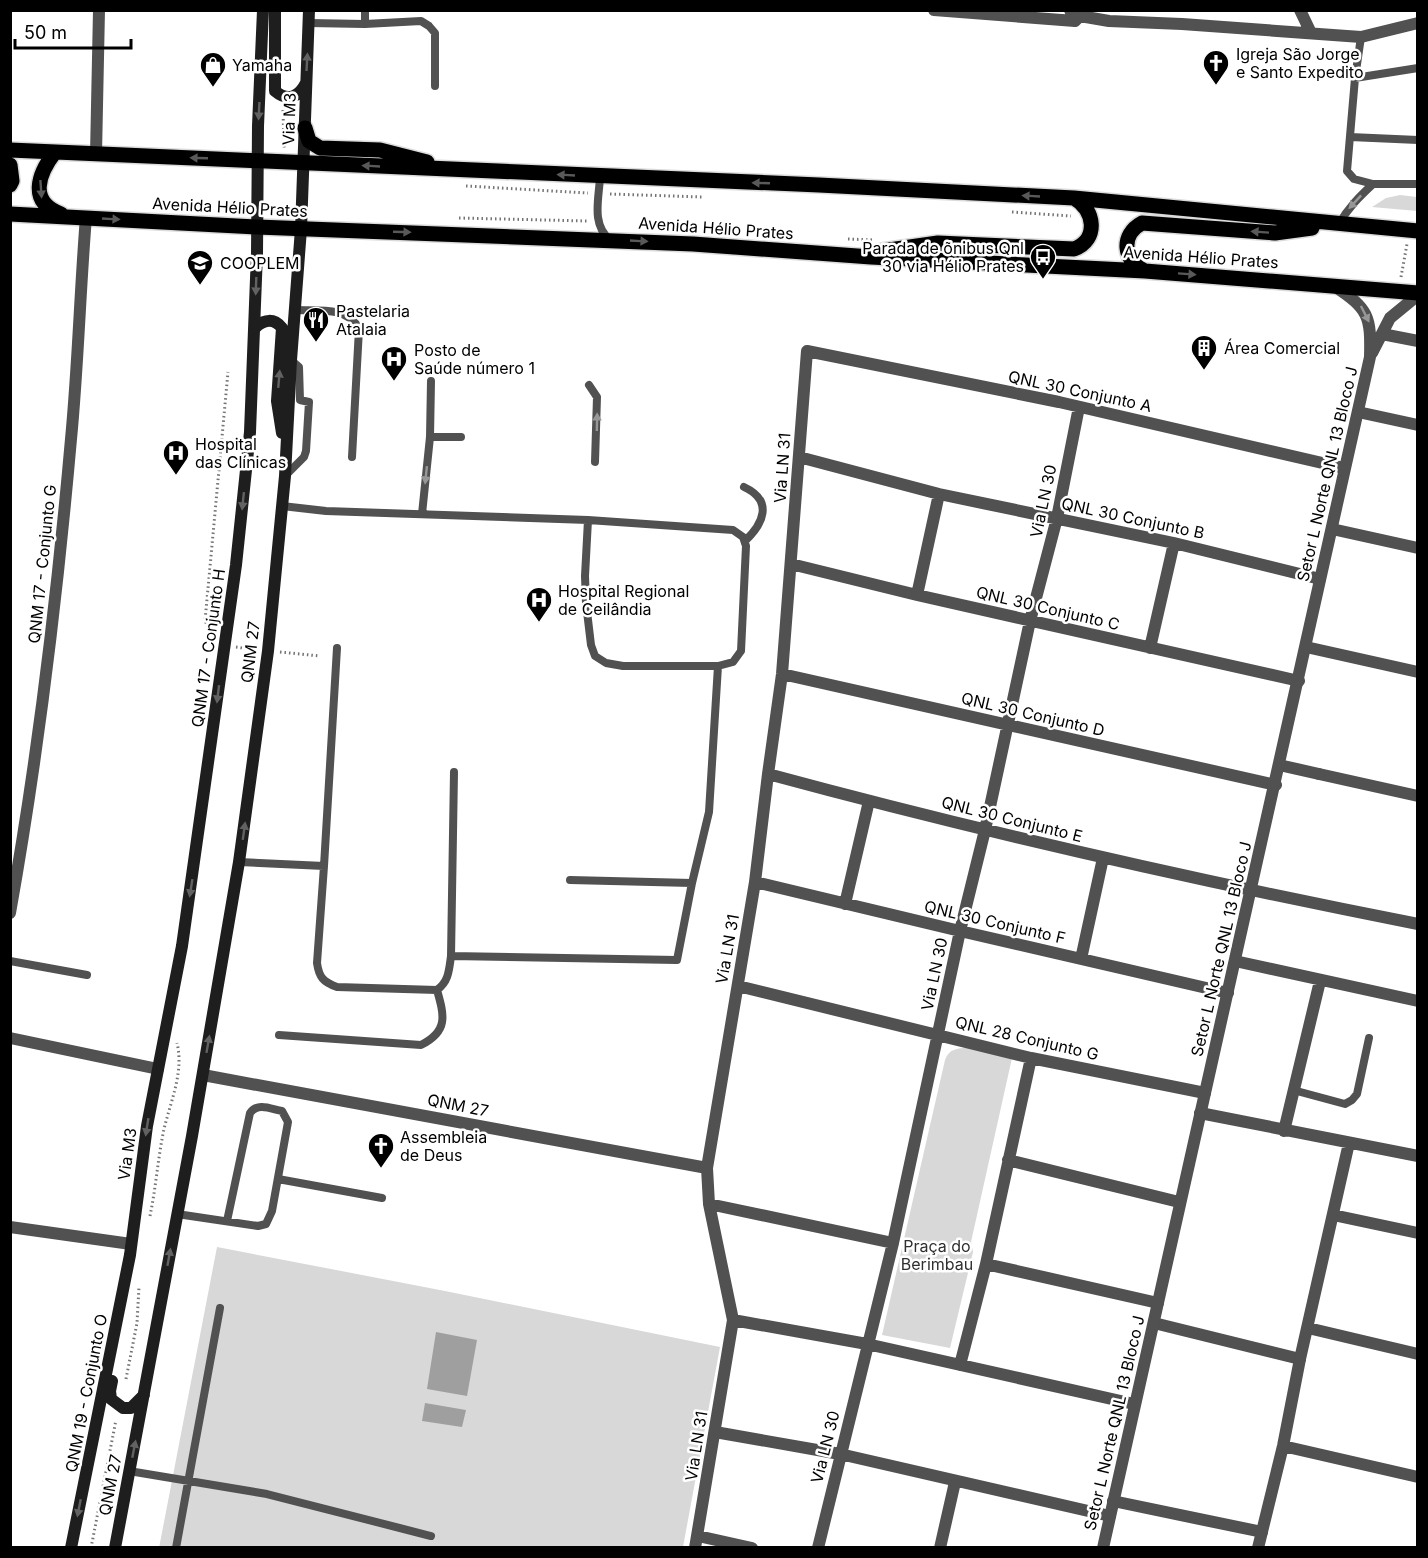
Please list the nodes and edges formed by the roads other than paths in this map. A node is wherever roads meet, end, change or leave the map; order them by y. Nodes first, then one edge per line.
1 (99, 10) edge
2 (263, 10) edge
3 (275, 10) edge
4 (365, 10) edge
5 (934, 10) edge
6 (1177, 10) edge
7 (1300, 10) edge
8 (308, 15) edge
9 (1073, 16) edge
10 (1418, 23) edge
11 (365, 24) junction
12 (1182, 24) junction
13 (1311, 33) junction
14 (1361, 37) junction
15 (1418, 68) edge
16 (1355, 78) junction
17 (306, 83) junction
18 (435, 86) dead end
19 (304, 128) junction
20 (1350, 138) junction
21 (1418, 140) edge
22 (10, 150) edge
23 (55, 152) junction
24 (96, 154) junction
25 (258, 160) junction
26 (304, 162) junction
27 (10, 165) edge
28 (459, 170) junction
29 (600, 177) junction
30 (1373, 184) junction
31 (1418, 184) edge
32 (10, 185) edge
33 (1074, 198) junction
34 (10, 214) edge
35 (66, 216) junction
36 (86, 217) junction
37 (1339, 225) junction
38 (257, 227) junction
39 (301, 229) junction
40 (1418, 231) edge
41 (610, 240) junction
42 (852, 255) junction
43 (1145, 271) junction
44 (1332, 285) junction
45 (1411, 290) edge
46 (295, 310) junction
47 (255, 328) junction
48 (1382, 334) junction
49 (1418, 341) edge
50 (807, 351) joint
51 (1370, 357) junction
52 (291, 360) junction
53 (431, 381) dead end
54 (589, 385) dead end
55 (1079, 407) junction
56 (1358, 412) junction
57 (1418, 425) edge
58 (430, 436) junction
59 (461, 437) dead end
60 (352, 457) dead end
61 (799, 457) junction
62 (286, 458) junction
63 (595, 462) dead end
64 (1344, 468) junction
65 (285, 476) junction
66 (744, 487) dead end
67 (939, 494) junction
68 (282, 506) junction
69 (422, 514) junction
70 (1058, 519) junction
71 (588, 520) junction
72 (1332, 529) junction
73 (745, 541) junction
74 (1174, 543) junction
75 (1418, 548) edge
76 (791, 564) junction
77 (1320, 579) junction
78 (917, 595) junction
79 (1030, 621) junction
80 (1306, 647) junction
81 (337, 648) dead end
82 (1150, 648) junction
83 (718, 666) junction
84 (1418, 672) edge
85 (782, 674) junction
86 (1299, 681) junction
87 (1008, 725) junction
88 (1279, 765) junction
89 (454, 772) dead end
90 (768, 774) junction
91 (1276, 785) junction
92 (1418, 796) edge
93 (869, 801) junction
94 (985, 830) junction
95 (1103, 858) junction
96 (240, 862) junction
97 (324, 866) junction
98 (570, 880) dead end
99 (755, 882) junction
100 (692, 883) junction
101 (1250, 891) junction
102 (845, 904) junction
103 (10, 913) edge
104 (1418, 924) edge
105 (960, 931) junction
106 (451, 956) junction
107 (1081, 959) junction
108 (10, 961) edge
109 (1235, 961) junction
110 (87, 975) dead end
111 (1320, 981) junction
112 (738, 986) junction
113 (437, 990) junction
114 (1228, 993) junction
115 (1418, 1001) edge
116 (938, 1034) junction
117 (279, 1035) dead end
118 (10, 1038) edge
119 (1369, 1038) dead end
120 (1031, 1058) junction
121 (158, 1069) junction
122 (203, 1075) junction
123 (1293, 1090) junction
124 (1205, 1093) junction
125 (1200, 1113) junction
126 (1284, 1131) junction
127 (1349, 1143) junction
128 (1418, 1156) edge
129 (1008, 1160) junction
130 (706, 1168) junction
131 (278, 1179) junction
132 (382, 1198) dead end
133 (1179, 1202) junction
134 (709, 1204) junction
135 (177, 1214) junction
136 (1333, 1215) junction
137 (227, 1221) junction
138 (10, 1227) edge
139 (1418, 1233) edge
140 (893, 1242) junction
141 (131, 1250) junction
142 (986, 1264) junction
143 (1158, 1303) junction
144 (220, 1308) dead end
145 (733, 1320) junction
146 (1154, 1323) junction
147 (1308, 1328) junction
148 (867, 1344) junction
149 (1418, 1353) edge
150 (1300, 1359) junction
151 (960, 1365) junction
152 (144, 1395) junction
153 (1134, 1404) junction
154 (715, 1432) junction
155 (1283, 1446) junction
156 (840, 1454) junction
157 (129, 1471) junction
158 (1418, 1477) edge
159 (189, 1481) junction
160 (955, 1482) junction
161 (1113, 1501) junction
162 (1110, 1516) junction
163 (1262, 1532) junction
164 (431, 1536) dead end
165 (697, 1542) edge
166 (71, 1548) edge
167 (115, 1548) edge
168 (176, 1548) edge
169 (752, 1548) edge
170 (818, 1548) edge
171 (940, 1548) edge
172 (1103, 1548) edge
173 (1258, 1548) edge

1 - 24 street
2 -> 25 main road
3 - 17 main road
4 - 11 lane
5 - 9 street
6 - 12 street
7 - 13 street
8 - 11 lane
17 -> 8 main road, Via M3
9 - 12 street
10 - 14 street
11 - 18 lane
12 - 13 street
13 - 14 street
14 - 16 lane
15 - 16 lane
16 - 20 lane
17 - 19 main road, Via M3
19 - 26 main road, Via M3
19 - 28 main road
20 - 21 lane
20 - 30 lane
22 - 23 main road
23 - 24 main road
23 -> 35 main road
25 -> 24 main road
25 - 26 main road
25 - 38 main road
28 -> 26 main road
26 - 39 main road, Via M3
27 - 32 main road
29 -> 28 main road
33 -> 29 main road
29 - 41 lane
30 - 31 lane
30 -> 37 lane
33 - 37 main road
33 - 42 main road
34 - 35 main road, Avenida Hélio Prates
35 - 36 main road, Avenida Hélio Prates
36 -> 38 main road, Avenida Hélio Prates
36 - 103 street, QNM 17 - Conjunto G
37 - 40 main road
37 -> 43 main road
38 - 39 main road, Avenida Hélio Prates
38 -> 47 main road, QNM 17 - Conjunto H
39 -> 41 main road, Avenida Hélio Prates
39 - 46 main road, QNM 27
41 -> 42 main road, Avenida Hélio Prates
42 - 43 main road, Avenida Hélio Prates
43 -> 44 main road, Avenida Hélio Prates
44 - 45 main road, Avenida Hélio Prates
44 -> 51 street
45 - 48 street
46 - 52 main road, QNM 27
46 - 60 lane
62 -> 47 main road
47 -> 121 main road, QNM 17 - Conjunto H
48 - 49 street
48 - 51 street
50 - 55 street, QNL 30 Conjunto A
50 - 61 street, Via LN 31
51 - 56 street, Setor L Norte QNL 13 Bloco J
52 - 62 main road, QNM 27
52 - 65 lane
53 - 58 lane
63 -> 54 lane
55 - 64 street, QNL 30 Conjunto A
55 - 70 street, Via LN 30
56 - 57 street
56 - 64 street, Setor L Norte QNL 13 Bloco J
58 - 59 lane
58 -> 69 lane
61 - 67 street, QNL 30 Conjunto B
61 - 76 street, Via LN 31
62 - 65 main road, QNM 27
64 - 72 street, Setor L Norte QNL 13 Bloco J
65 - 68 main road, QNM 27
66 - 73 lane
67 - 70 street, QNL 30 Conjunto B
67 - 78 street
68 - 69 lane
96 -> 68 main road, QNM 27
69 - 71 lane
70 - 74 street, QNL 30 Conjunto B
70 - 79 street, Via LN 30
71 - 73 lane
71 - 83 lane
72 - 75 street
72 - 77 street, Setor L Norte QNL 13 Bloco J
73 - 83 lane
74 - 77 street, QNL 30 Conjunto B
74 - 82 street
76 - 78 street, QNL 30 Conjunto C
76 - 85 street, Via LN 31
77 - 80 street, Setor L Norte QNL 13 Bloco J
78 - 79 street, QNL 30 Conjunto C
79 - 82 street, QNL 30 Conjunto C
79 - 87 street, Via LN 30
80 - 84 street
80 - 86 street, Setor L Norte QNL 13 Bloco J
81 - 97 lane
82 - 86 street, QNL 30 Conjunto C
83 - 100 lane
85 - 87 street, QNL 30 Conjunto D
85 - 90 street, Via LN 31
86 - 88 street, Setor L Norte QNL 13 Bloco J
87 - 91 street, QNL 30 Conjunto D
87 - 94 street, Via LN 30
88 - 91 street, Setor L Norte QNL 13 Bloco J
88 - 92 street
89 - 106 lane
90 - 93 street, QNL 30 Conjunto E
90 - 99 street, Via LN 31
91 - 101 street, Setor L Norte QNL 13 Bloco J
93 - 94 street, QNL 30 Conjunto E
93 - 102 street
94 - 95 street, QNL 30 Conjunto E
94 - 105 street, Via LN 30
95 - 101 street, QNL 30 Conjunto E
95 - 107 street
96 - 97 lane
122 -> 96 main road, QNM 27
97 - 113 lane
98 - 100 lane
99 - 102 street, QNL 30 Conjunto F
99 - 112 street, Via LN 31
100 - 106 lane
101 - 104 street, QNL 30 Conjunto E
101 - 109 street, Setor L Norte QNL 13 Bloco J
102 - 105 street, QNL 30 Conjunto F
105 - 107 street, QNL 30 Conjunto F
105 - 116 street, Via LN 30
106 - 113 lane
107 - 114 street, QNL 30 Conjunto F
108 - 110 lane
109 - 111 street
109 - 114 street, Setor L Norte QNL 13 Bloco J
111 - 115 street
111 - 123 street
112 - 116 street, QNL 28 Conjunto G
112 - 130 street, Via LN 31
113 - 117 lane
114 - 124 street, Setor L Norte QNL 13 Bloco J
116 - 120 street, QNL 28 Conjunto G
116 - 140 street, Via LN 30
118 - 121 street
119 - 123 lane
120 - 124 street, QNL 28 Conjunto G
120 - 129 street
121 -> 141 main road, Via M3
122 - 130 street, QNM 27
122 - 135 main road, QNM 27
123 - 126 street
124 - 125 street, Setor L Norte QNL 13 Bloco J
125 - 126 street
125 - 133 street, Setor L Norte QNL 13 Bloco J
126 - 127 street
127 - 128 street
127 - 136 street
129 - 133 street
129 - 142 street
130 - 134 street, Via LN 31
131 - 132 lane
131 - 137 lane
131 - 137 lane
133 - 143 street, Setor L Norte QNL 13 Bloco J
134 - 140 street
134 - 145 street, Via LN 31
135 - 137 lane
152 -> 135 main road, QNM 27
136 - 139 street
136 - 147 street
138 - 141 street
140 - 148 street, Via LN 30
141 - 152 main road
141 -> 166 main road, QNM 19 - Conjunto O
142 - 143 street
142 - 151 street
143 - 146 street, Setor L Norte QNL 13 Bloco J
144 - 159 lane
145 - 148 street
145 - 154 street, Via LN 31
146 - 150 street
146 - 153 street, Setor L Norte QNL 13 Bloco J
147 - 149 street
147 - 150 street
148 - 151 street
148 - 156 street, Via LN 30
150 - 155 street
151 - 153 street
157 -> 152 main road, QNM 27
153 - 161 street, Setor L Norte QNL 13 Bloco J
154 - 156 street
154 - 165 street, Via LN 31
155 - 158 street
155 - 163 street
156 - 160 street
156 - 170 street, Via LN 30
157 - 159 lane
157 - 167 main road, QNM 27
159 - 164 lane
159 - 168 lane
160 - 162 street
160 - 171 street
161 - 162 street, Setor L Norte QNL 13 Bloco J
161 - 163 street
162 - 172 street, Setor L Norte QNL 13 Bloco J
163 - 173 street
165 - 169 street

